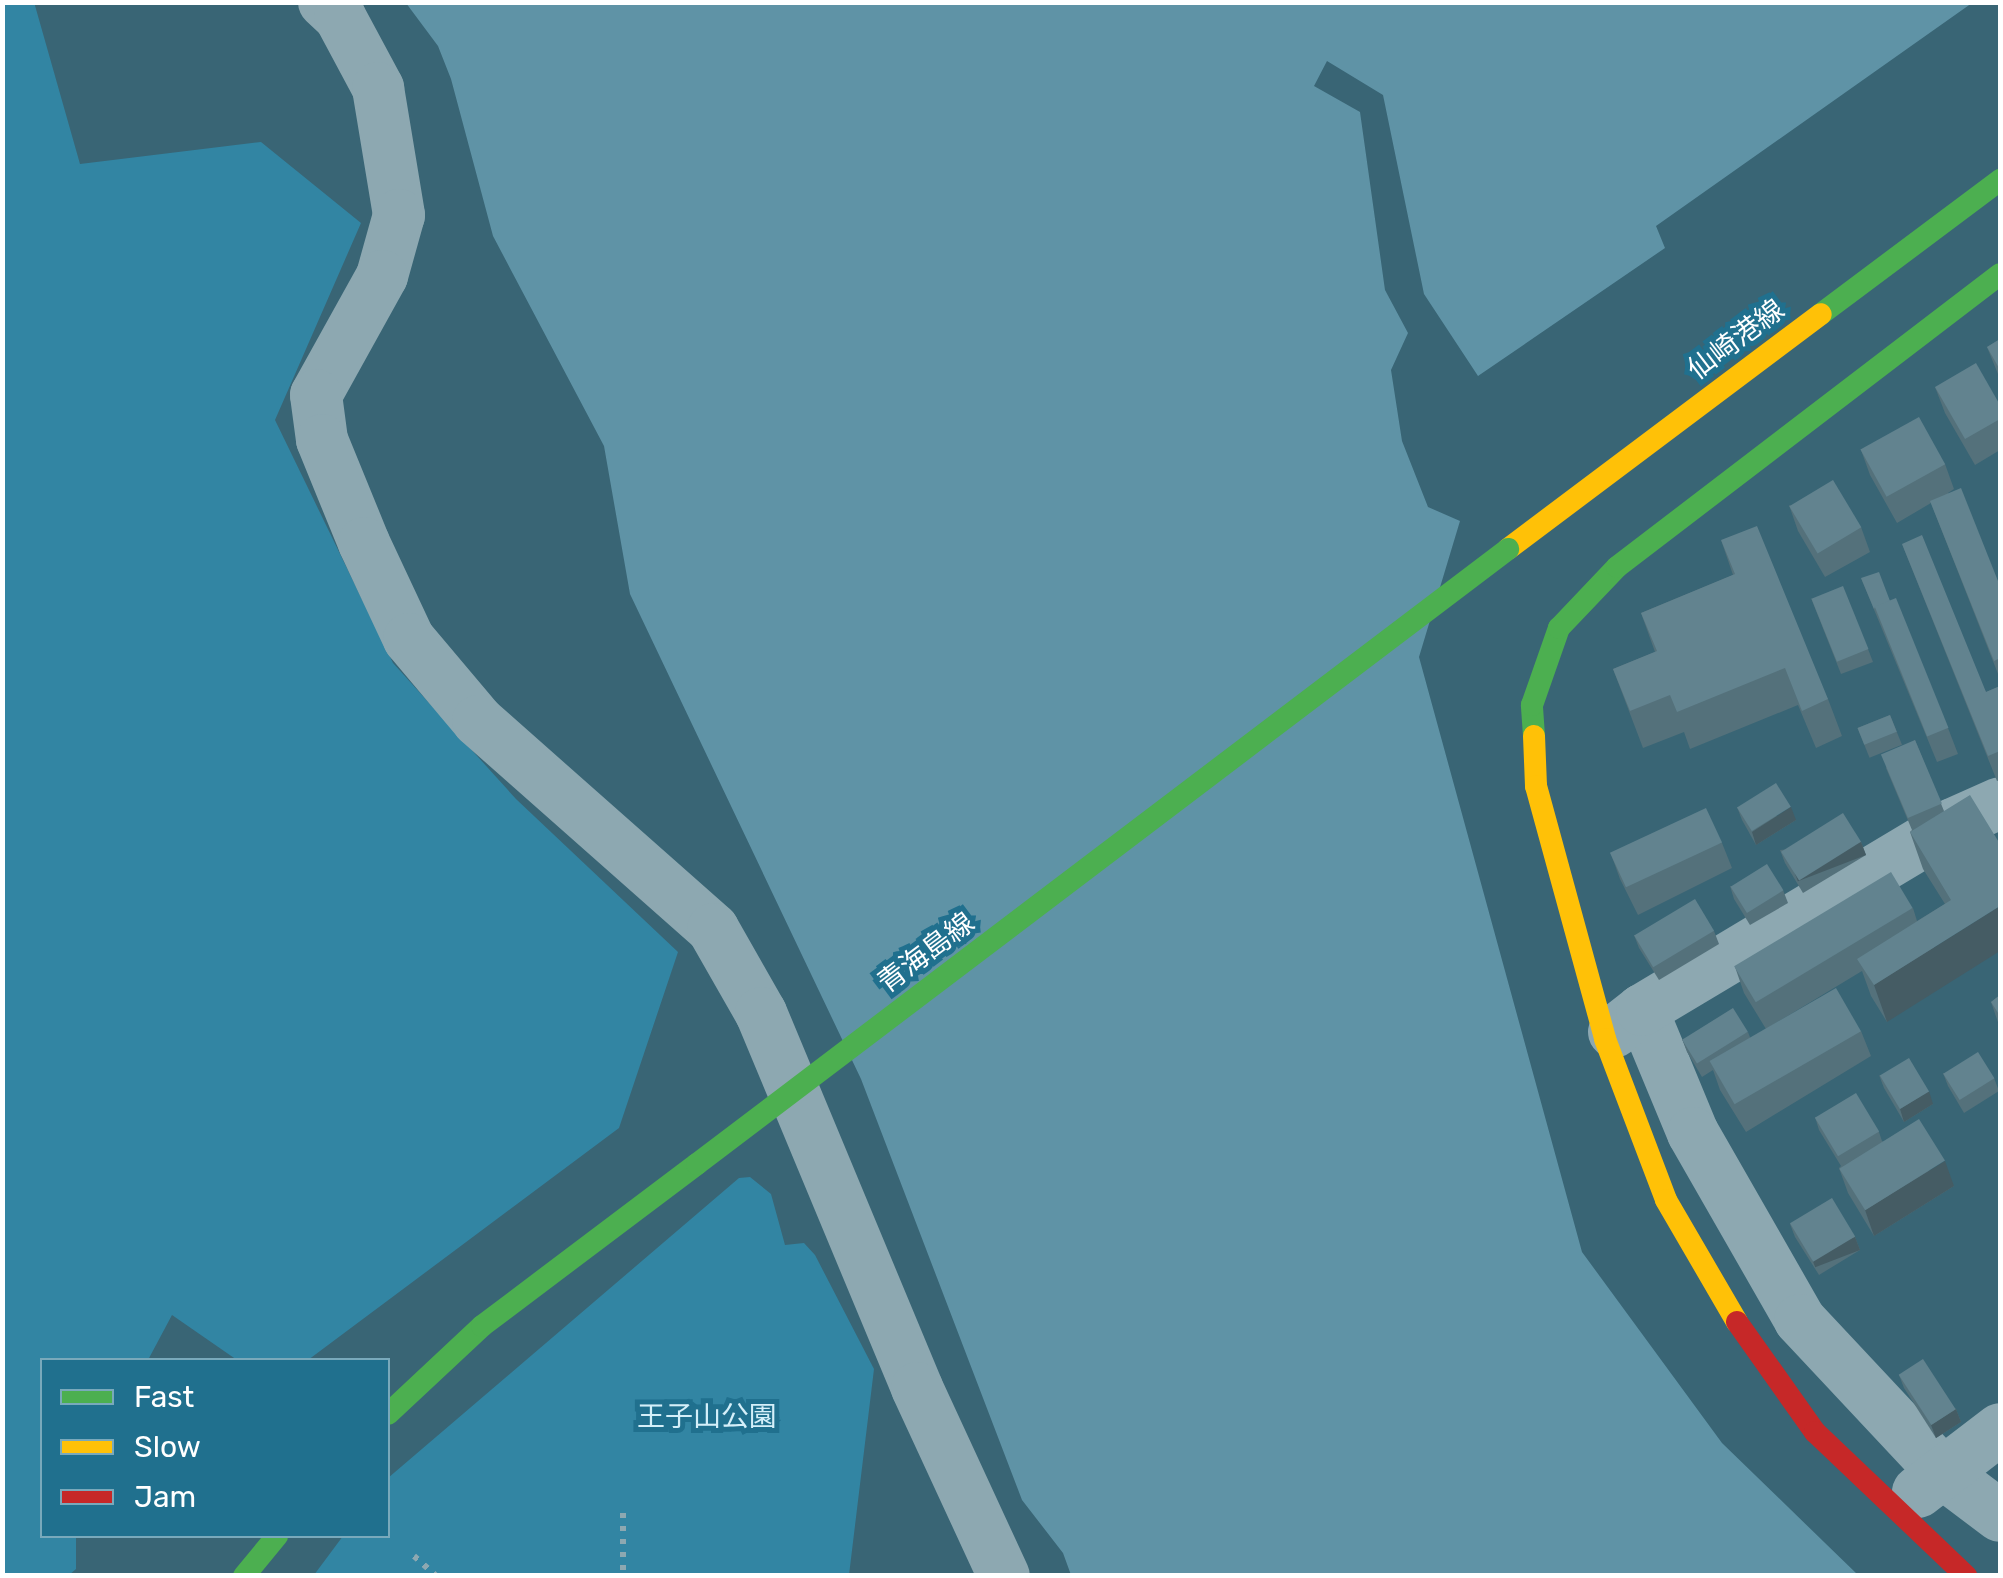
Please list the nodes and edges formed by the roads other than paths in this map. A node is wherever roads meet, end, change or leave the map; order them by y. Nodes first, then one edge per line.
1 (324, 2) edge
2 (2000, 180) edge
3 (2000, 274) edge
4 (1508, 548) joint
5 (2000, 803) edge
6 (1624, 1025) junction
7 (390, 1412) edge
8 (2000, 1429) edge
9 (1943, 1473) junction
10 (1893, 1511) junction
11 (2000, 1516) edge
12 (275, 1538) edge
13 (244, 1576) edge
14 (1004, 1576) edge
15 (1966, 1576) edge

1 - 14 street
2 - 4 main road, 仙崎港線
3 - 6 main road
4 - 7 main road, 青海島線, bridge
5 - 6 street
6 - 9 street
6 - 10 main road
8 - 9 street
9 - 10 street
9 - 11 street
10 - 15 main road
12 - 13 main road

